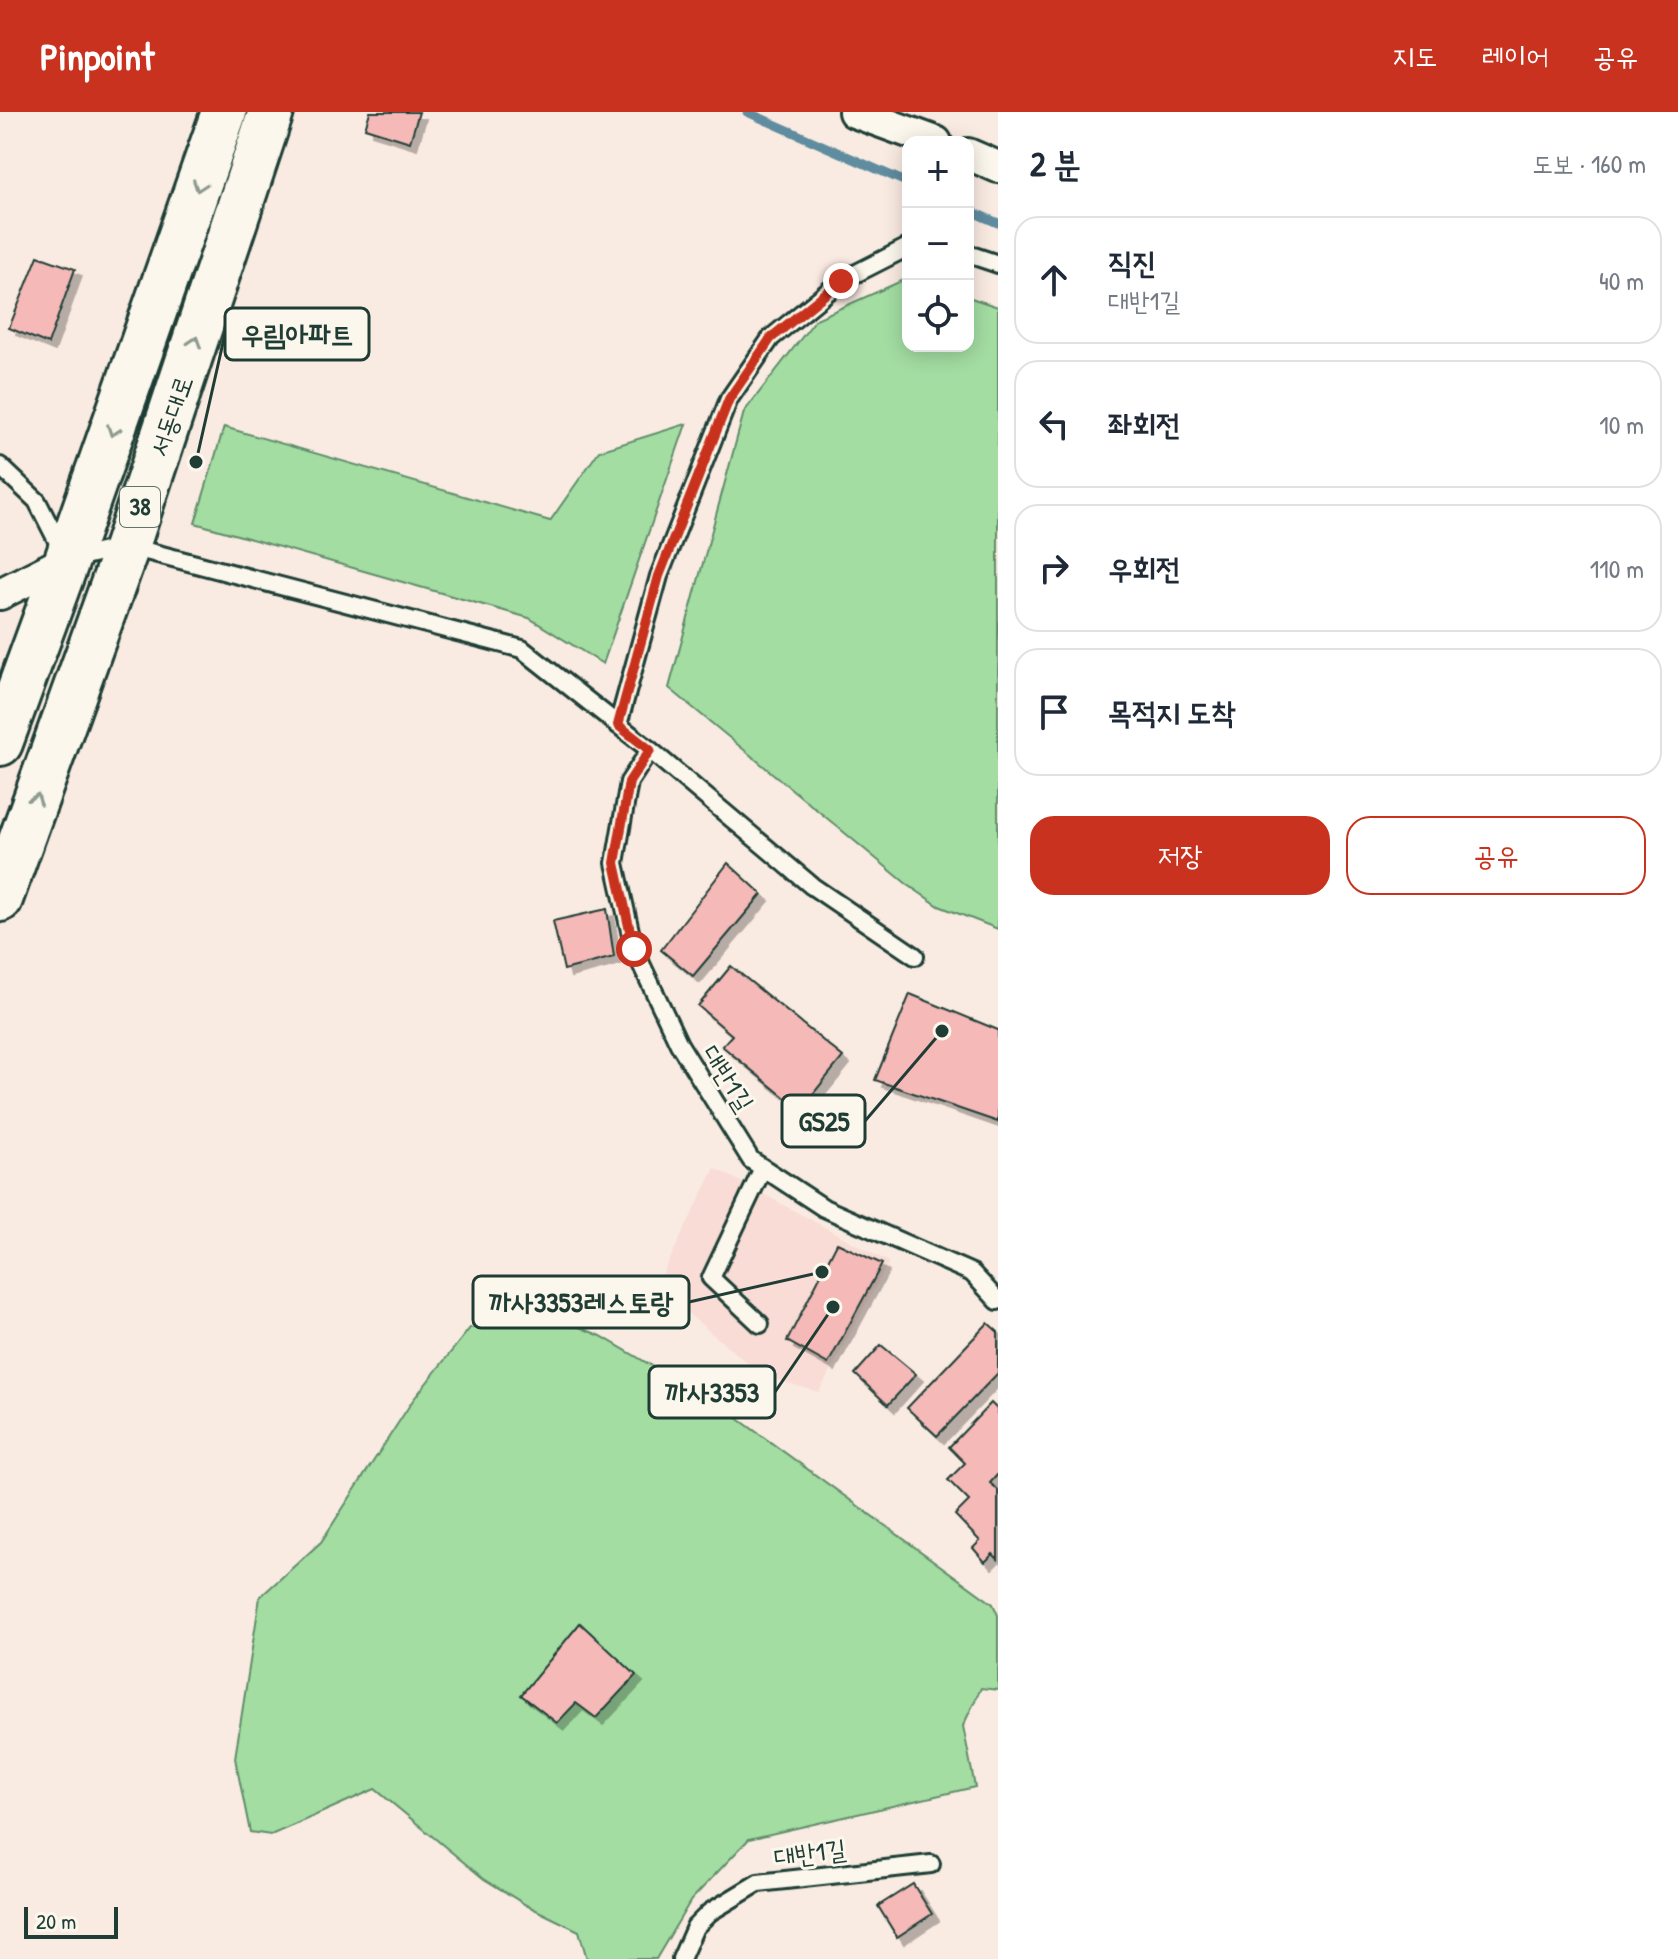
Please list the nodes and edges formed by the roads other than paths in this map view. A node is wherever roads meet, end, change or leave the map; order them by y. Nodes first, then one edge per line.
1 (224, 112) edge
2 (271, 112) edge
3 (854, 112) edge
4 (920, 136) edge
5 (974, 157) edge
6 (998, 167) edge
7 (902, 250) edge
8 (974, 256) edge
9 (998, 264) edge
10 (0, 466) edge
11 (127, 546) junction
12 (67, 560) junction
13 (0, 594) edge
14 (618, 725) junction
15 (0, 743) edge
16 (650, 750) junction
17 (0, 899) edge
18 (915, 956) dead end
19 (763, 1168) junction
20 (998, 1301) edge
21 (760, 1324) dead end
22 (931, 1864) dead end
23 (681, 1959) edge

1 -> 12 main road, 서동대로 / 38
11 -> 2 main road, 서동대로 / 38
3 - 4 street
5 - 6 street
7 - 14 lane
8 - 9 lane
10 - 12 lane
11 - 12 lane
11 - 14 lane
17 -> 11 main road, 서동대로 / 38
12 - 13 street
12 - 15 main road, 서동대로 / 38
14 - 16 lane
16 - 18 lane
16 - 19 lane, 대반1길
19 - 20 lane, 대반1길
19 - 21 lane
22 - 23 lane, 대반1길

